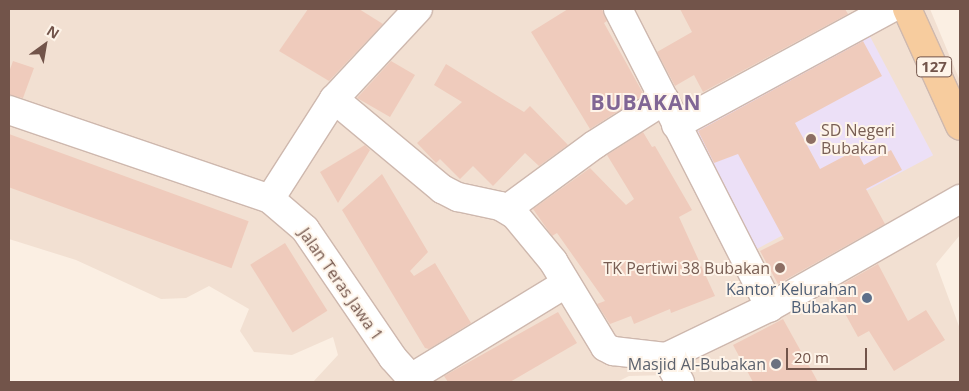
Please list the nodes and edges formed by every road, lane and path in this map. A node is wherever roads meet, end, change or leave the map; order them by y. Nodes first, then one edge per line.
1 (418, 9) edge
2 (618, 9) edge
3 (890, 9) edge
4 (907, 9) edge
5 (334, 99) junction
6 (665, 100) junction
7 (9, 110) edge
8 (676, 125) junction
9 (960, 126) edge
10 (270, 198) junction
11 (960, 198) edge
12 (507, 208) junction
13 (565, 284) junction
14 (770, 306) junction
15 (666, 357) junction
16 (680, 382) edge

1 - 5 street
2 - 6 street
3 - 8 street
4 - 9 main road, 127
5 - 10 street
5 - 12 street
6 - 8 street
6 - 12 street
7 - 10 street, Jalan Teras Jawa 1
8 - 14 street
10 - 13 street, Jalan Teras Jawa 1
11 - 14 street
12 - 13 street
13 - 15 street
14 - 15 street
15 - 16 street

